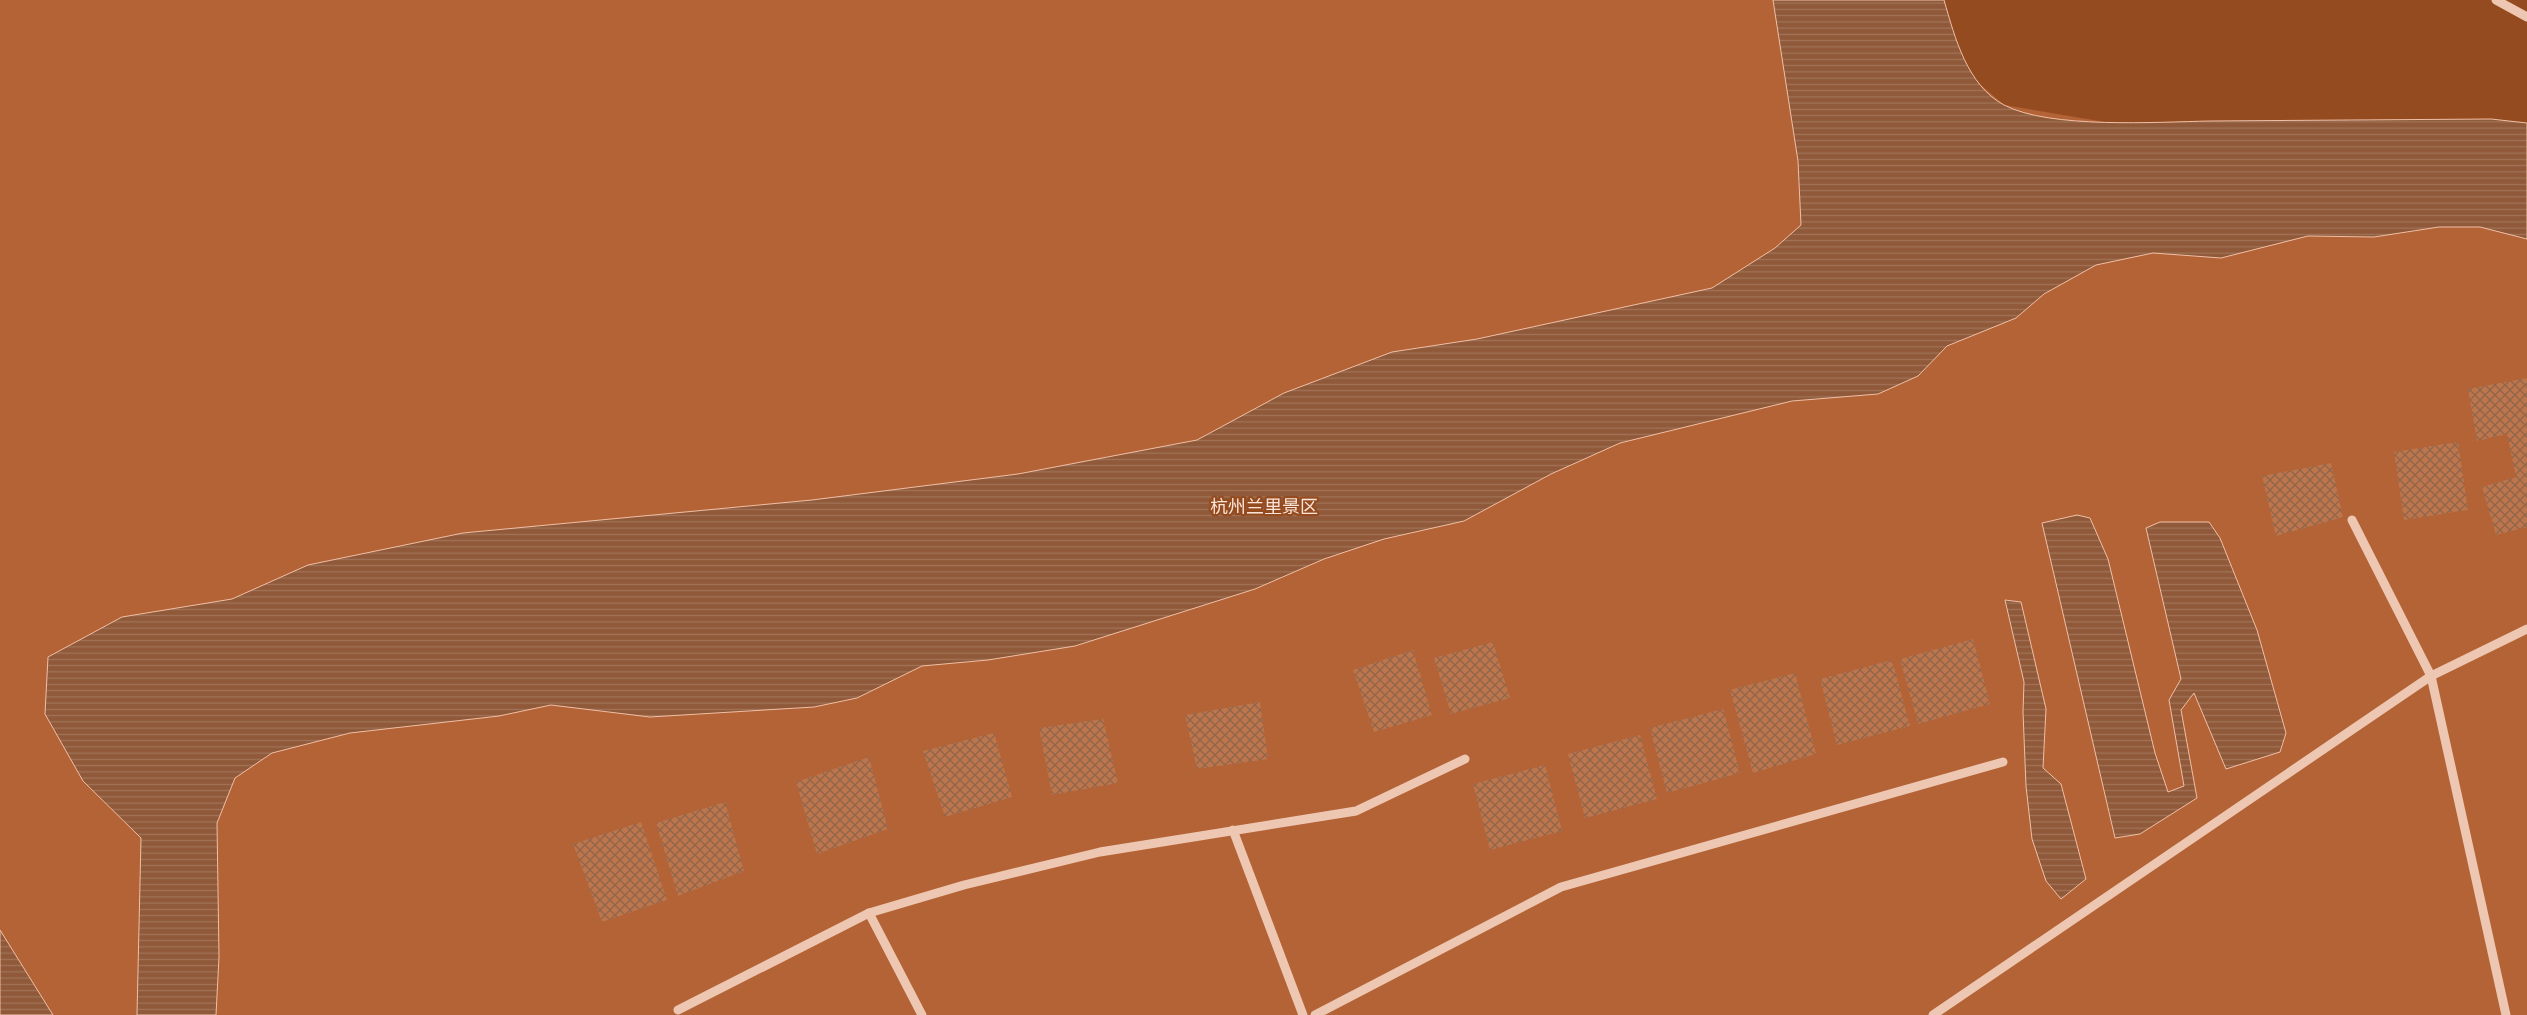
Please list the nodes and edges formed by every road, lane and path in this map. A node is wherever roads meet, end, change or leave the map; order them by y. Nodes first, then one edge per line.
1 (2496, 0) edge
2 (2527, 17) edge
3 (2352, 520) dead end
4 (2527, 629) edge
5 (2431, 676) junction
6 (1464, 759) dead end
7 (2003, 762) dead end
8 (1233, 830) junction
9 (869, 913) junction
10 (678, 1010) dead end
11 (922, 1015) edge
12 (1303, 1015) edge
13 (1315, 1015) edge
14 (1933, 1015) edge
15 (2506, 1015) edge

1 - 2 street
3 - 5 street
4 - 5 street
5 - 14 street
5 - 15 street
6 - 8 street
7 - 13 street
8 - 9 street
8 - 12 street
9 - 10 street
9 - 11 street

